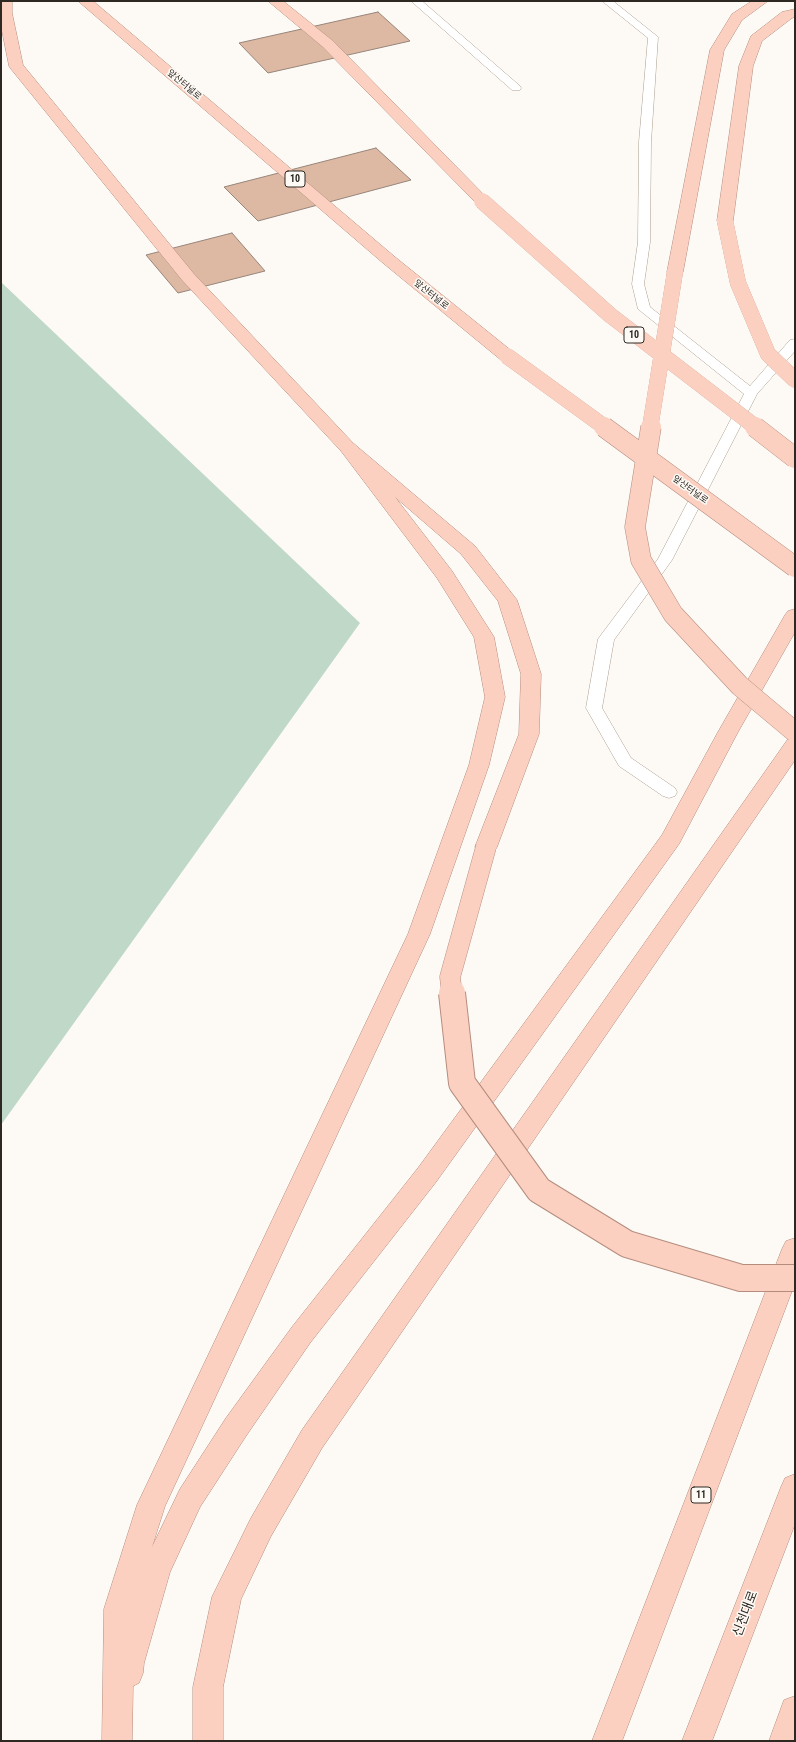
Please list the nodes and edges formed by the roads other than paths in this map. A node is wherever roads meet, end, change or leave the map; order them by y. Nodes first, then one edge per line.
1 (4, 1) edge
2 (85, 1) edge
3 (275, 1) edge
4 (416, 1) edge
5 (607, 1) edge
6 (761, 1) edge
7 (795, 13) edge
8 (516, 88) dead end
9 (795, 343) edge
10 (795, 380) edge
11 (751, 393) junction
12 (348, 447) junction
13 (795, 458) edge
14 (795, 567) edge
15 (795, 615) edge
16 (795, 732) edge
17 (795, 744) edge
18 (669, 792) dead end
19 (795, 1249) edge
20 (795, 1278) edge
21 (795, 1488) edge
22 (795, 1712) edge
23 (117, 1741) edge
24 (121, 1741) edge
25 (208, 1741) edge
26 (607, 1741) edge
27 (697, 1741) edge
28 (784, 1741) edge

1 - 12 highway
2 - 14 highway, 앞산터널로 / 10, bridge
3 - 13 highway, 10, bridge
4 - 8 lane
5 - 11 lane
6 - 16 highway, bridge
7 - 10 highway, bridge
9 - 11 lane
11 - 18 lane
12 - 20 highway, bridge
12 - 23 highway
15 - 24 highway
17 - 25 highway
19 - 26 highway, 11
21 - 27 highway, 신천대로
22 - 28 highway

